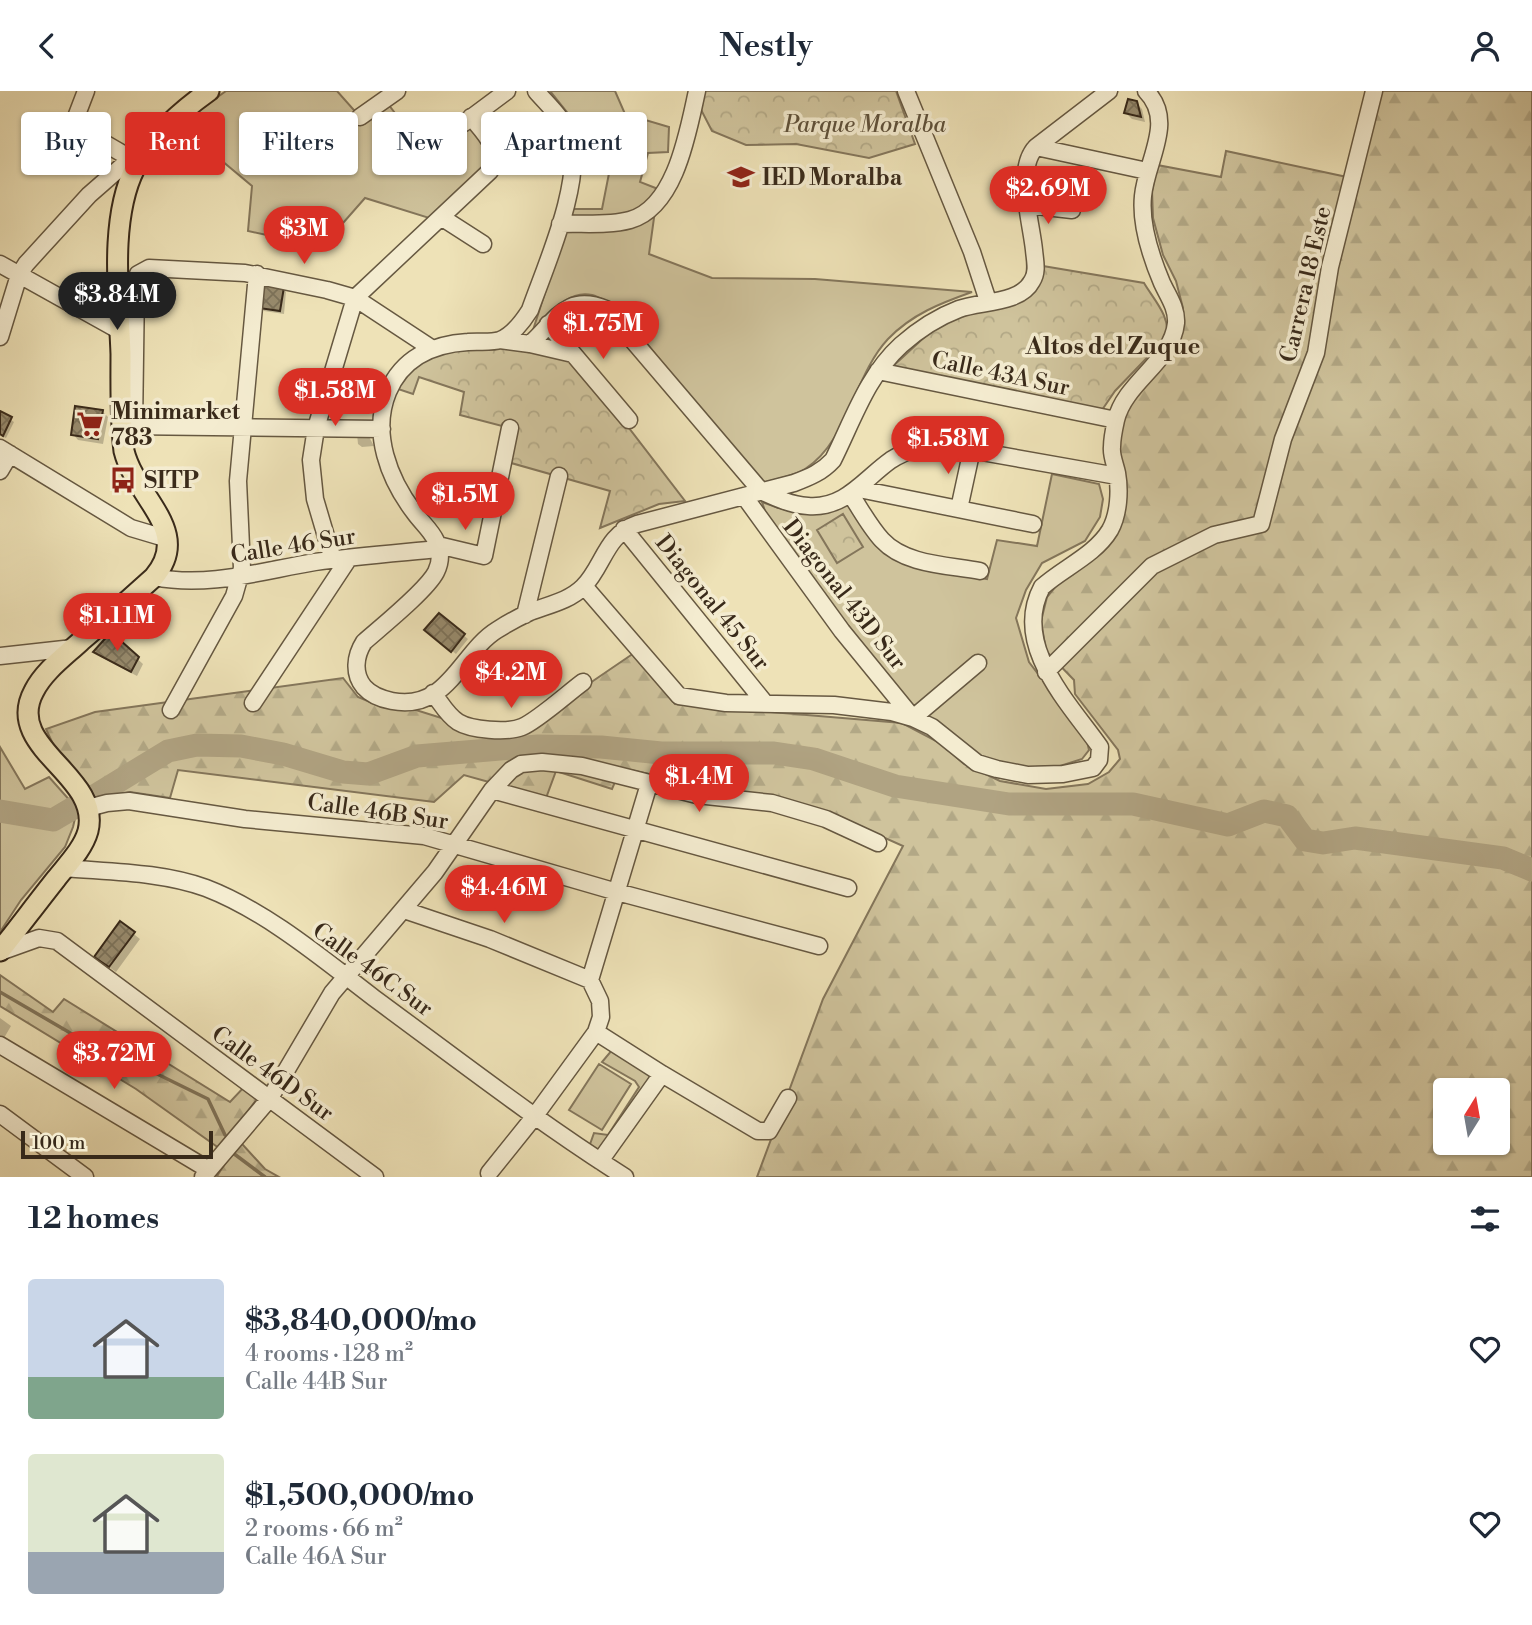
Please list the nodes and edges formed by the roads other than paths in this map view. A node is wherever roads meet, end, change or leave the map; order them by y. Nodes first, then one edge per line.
1 (86, 91) edge
2 (209, 91) edge
3 (397, 91) edge
4 (507, 91) edge
5 (536, 91) edge
6 (697, 91) edge
7 (906, 91) edge
8 (1110, 91) edge
9 (1146, 91) edge
10 (1374, 91) edge
11 (182, 112) edge
12 (360, 117) dead end
13 (471, 117) junction
14 (467, 119) edge
15 (1036, 147) junction
16 (125, 155) edge
17 (125, 163) edge
18 (1147, 171) junction
19 (133, 175) edge
20 (1028, 205) junction
21 (1072, 210) dead end
22 (442, 217) junction
23 (560, 224) junction
24 (483, 244) dead end
25 (0, 264) edge
26 (257, 274) junction
27 (19, 275) junction
28 (355, 298) junction
29 (988, 301) junction
30 (548, 324) junction
31 (120, 331) junction
32 (0, 337) edge
33 (500, 339) junction
34 (530, 344) junction
35 (431, 348) junction
36 (573, 354) junction
37 (878, 371) junction
38 (629, 420) dead end
39 (1116, 420) junction
40 (128, 426) junction
41 (242, 428) junction
42 (316, 428) junction
43 (510, 428) dead end
44 (382, 429) junction
45 (972, 449) junction
46 (5, 451) edge
47 (0, 471) edge
48 (1117, 476) junction
49 (559, 477) dead end
50 (761, 491) junction
51 (855, 492) junction
52 (744, 496) junction
53 (959, 509) junction
54 (1033, 524) dead end
55 (624, 529) junction
56 (169, 539) junction
57 (438, 547) junction
58 (341, 559) junction
59 (980, 571) dead end
60 (241, 576) junction
61 (154, 577) junction
62 (584, 586) junction
63 (525, 614) junction
64 (73, 648) junction
65 (0, 656) edge
66 (978, 663) dead end
67 (1046, 672) junction
68 (583, 682) dead end
69 (433, 694) junction
70 (253, 703) dead end
71 (765, 703) junction
72 (171, 710) dead end
73 (913, 717) junction
74 (649, 785) junction
75 (492, 790) junction
76 (88, 809) junction
77 (635, 830) junction
78 (878, 843) dead end
79 (456, 844) junction
80 (64, 868) junction
81 (848, 888) dead end
82 (617, 892) junction
83 (404, 909) junction
84 (819, 946) dead end
85 (0, 951) edge
86 (346, 976) junction
87 (590, 980) junction
88 (596, 1032) junction
89 (0, 1045) edge
90 (662, 1074) junction
91 (270, 1098) junction
92 (789, 1098) dead end
93 (0, 1114) edge
94 (534, 1117) junction
95 (600, 1161) junction
96 (206, 1173) edge
97 (489, 1173) dead end
98 (85, 1177) edge
99 (375, 1177) edge
100 (625, 1177) edge

1 - 16 street
2 - 11 main road
3 - 12 street
4 - 13 street
5 - 23 street
6 - 23 street
7 - 29 street
8 - 15 street
9 - 18 street
10 - 67 street, Carrera 18 Este
13 - 14 street
13 - 22 street
15 - 18 street
15 - 20 street
17 - 27 street
18 - 39 street
19 - 31 main road
20 - 21 street
20 - 29 street
22 - 24 street
22 - 28 street
23 - 33 street
25 - 27 street
26 - 28 street
26 - 40 street
26 - 41 street
27 - 31 street
27 - 32 street
28 - 35 street
28 - 42 street
29 - 37 street
30 - 34 street
30 - 36 street
30 - 50 street
31 - 40 main road
33 - 34 street
33 - 35 street
34 - 36 street
35 - 44 street
36 - 38 street
37 - 39 street, Calle 43A Sur
37 - 50 street
39 - 48 street
40 - 41 street
40 - 56 main road
41 - 42 street
41 - 60 street
42 - 44 street
42 - 58 street
43 - 57 street, Calle 46 Sur
44 - 57 street
45 - 48 street
45 - 51 street
45 - 53 street
46 - 47 street
46 - 56 street
48 - 67 street
49 - 63 street
50 - 51 street
50 - 52 street
51 - 53 street
51 - 59 street
52 - 55 street
52 - 73 street, Diagonal 43D Sur
53 - 54 street
55 - 62 street
55 - 71 street, Diagonal 45 Sur
56 - 61 main road
57 - 58 street, Calle 46 Sur
57 - 69 street
58 - 60 street, Calle 46 Sur
58 - 70 street
60 - 61 street, Calle 46 Sur
60 - 72 street
61 - 64 main road
62 - 63 street
62 - 71 street
63 - 69 street
64 - 65 street
64 - 76 main road
66 - 73 street
67 - 73 street
68 - 69 street
71 - 73 street
74 - 75 street
74 - 77 street
74 - 78 street
75 - 77 street
75 - 79 street
76 - 79 street, Calle 46B Sur
76 - 80 main road
77 - 81 street
77 - 82 street
79 - 82 street, Calle 46B Sur
79 - 83 street
80 - 85 main road
80 - 86 street, Calle 46C Sur
82 - 84 street, Calle 46B Sur
82 - 87 street
83 - 86 street
83 - 87 street
85 - 91 street, Calle 46D Sur
86 - 91 street
86 - 94 street, Calle 46C Sur
87 - 88 street
88 - 90 street
88 - 94 street
89 - 96 street
90 - 92 street
90 - 95 street
91 - 96 street
91 - 99 street, Calle 46D Sur
93 - 98 street
94 - 95 street, Calle 46C Sur
94 - 97 street
95 - 100 street, Calle 46C Sur

